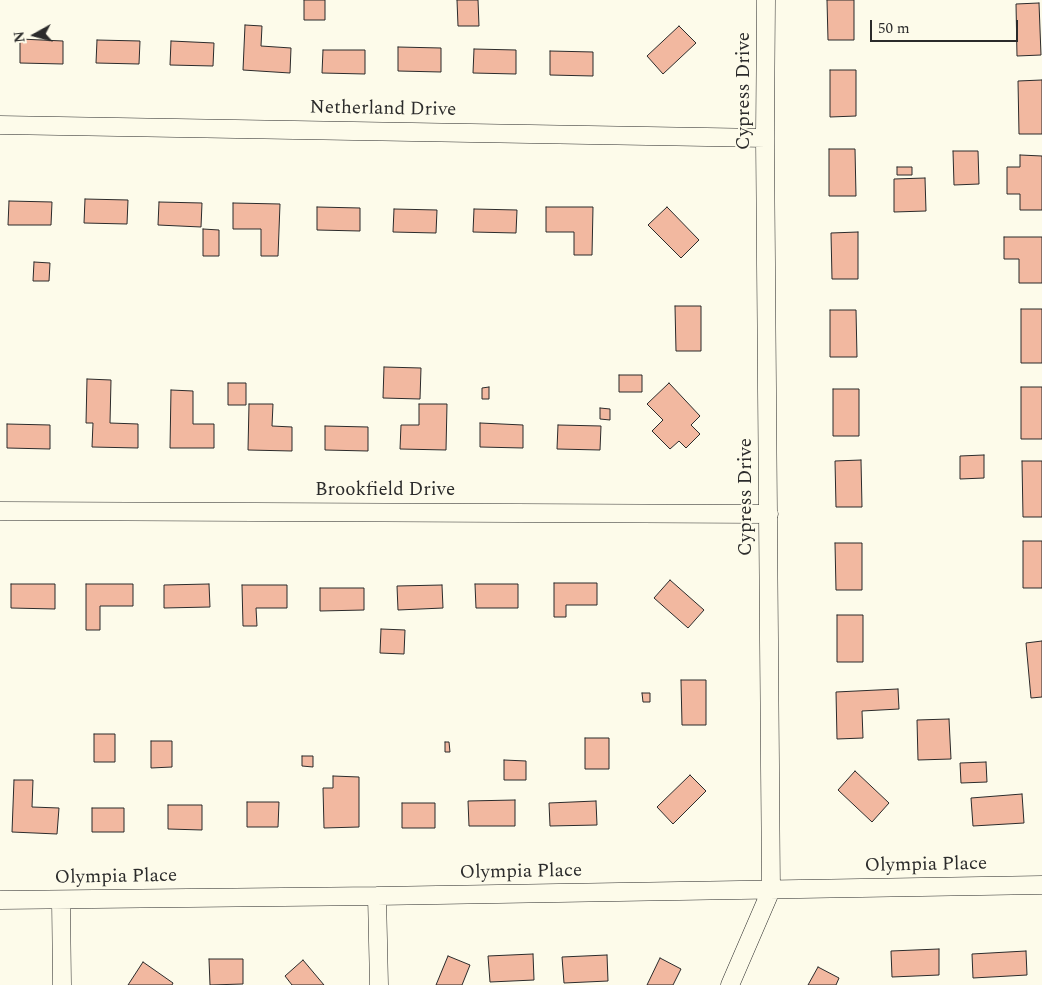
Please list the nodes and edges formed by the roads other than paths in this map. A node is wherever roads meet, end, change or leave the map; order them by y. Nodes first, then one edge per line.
1 (766, 0) edge
2 (0, 124) edge
3 (765, 138) junction
4 (0, 511) edge
5 (769, 514) junction
6 (1042, 885) edge
7 (771, 890) junction
8 (378, 896) junction
9 (0, 900) edge
10 (61, 900) junction
11 (62, 985) edge
12 (379, 985) edge
13 (730, 985) edge

1 - 3 street, Cypress Drive
2 - 3 street, Netherland Drive
3 - 5 street, Cypress Drive
4 - 5 street, Brookfield Drive
5 - 7 street, Cypress Drive
6 - 7 street, Olympia Place
7 - 8 street, Olympia Place
7 - 13 street, Cypress Drive
8 - 10 street, Olympia Place
8 - 12 street
9 - 10 street, Olympia Place
10 - 11 street

